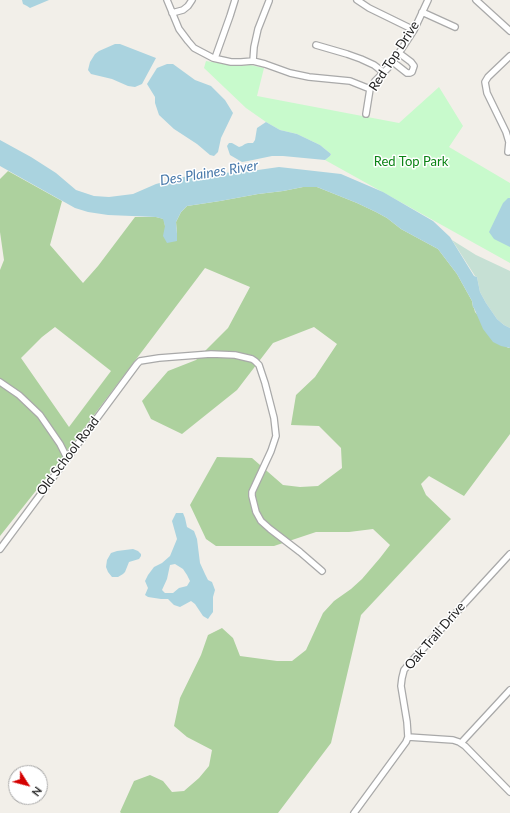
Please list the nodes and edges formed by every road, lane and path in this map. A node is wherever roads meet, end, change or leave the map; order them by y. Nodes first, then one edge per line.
1 (167, 0) edge
2 (192, 0) edge
3 (235, 0) edge
4 (357, 0) edge
5 (428, 0) edge
6 (476, 0) edge
7 (269, 1) dead end
8 (422, 12) junction
9 (172, 14) junction
10 (455, 27) dead end
11 (414, 30) junction
12 (510, 31) edge
13 (316, 45) dead end
14 (399, 53) junction
15 (510, 56) edge
16 (215, 58) junction
17 (254, 61) junction
18 (393, 62) junction
19 (383, 72) junction
20 (370, 89) junction
21 (366, 114) dead end
22 (508, 152) dead end
23 (0, 382) edge
24 (67, 458) junction
25 (0, 549) edge
26 (510, 554) edge
27 (322, 571) dead end
28 (510, 690) edge
29 (408, 737) junction
30 (461, 743) junction
31 (510, 792) edge
32 (354, 813) edge

1 - 9 street
2 - 9 street
3 - 16 street
4 - 11 street
5 - 8 street, Red Top Drive
6 - 12 street
7 - 17 street
8 - 10 street
8 - 11 street, Red Top Drive
9 - 16 street
11 - 14 street, Red Top Drive
13 - 19 street
14 - 18 street, Red Top Drive
14 - 18 street
15 - 22 street
16 - 17 street
17 - 20 street
18 - 19 street, Red Top Drive
19 - 20 street, Red Top Drive
20 - 21 street, Red Top Drive
23 - 24 street
24 - 25 street, Old School Road
24 - 27 street, Old School Road
26 - 29 street, Oak Trail Drive
28 - 30 street
29 - 30 street
29 - 32 street
30 - 31 street

